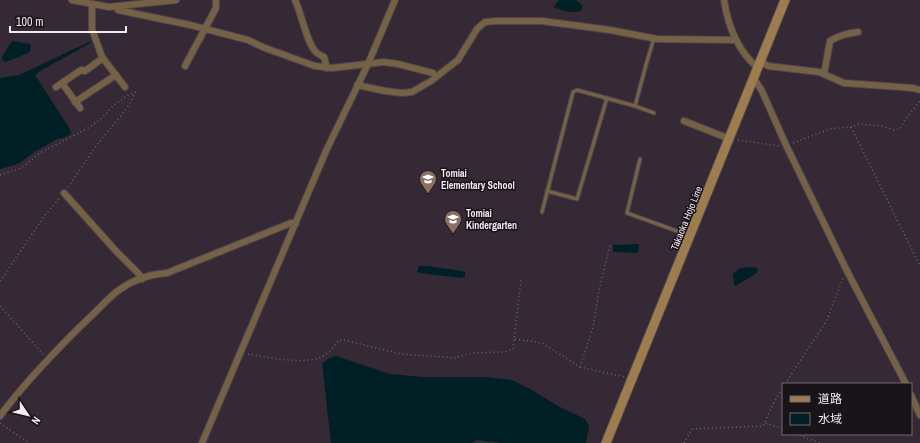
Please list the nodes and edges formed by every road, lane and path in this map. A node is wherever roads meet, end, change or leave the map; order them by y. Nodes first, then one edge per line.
1 (72, 0) edge
2 (172, 0) edge
3 (176, 0) edge
4 (216, 0) edge
5 (295, 0) edge
6 (396, 0) edge
7 (724, 0) edge
8 (785, 0) edge
9 (92, 4) junction
10 (117, 6) junction
11 (205, 29) junction
12 (858, 32) dead end
13 (654, 38) junction
14 (735, 40) junction
15 (103, 58) junction
16 (368, 63) junction
17 (758, 64) junction
18 (185, 66) dead end
19 (327, 68) junction
20 (823, 73) junction
21 (116, 75) junction
22 (436, 77) junction
23 (753, 77) junction
24 (357, 85) junction
25 (125, 87) dead end
26 (920, 90) edge
27 (139, 91) dead end
28 (607, 98) junction
29 (920, 101) edge
30 (75, 102) junction
31 (635, 106) junction
32 (80, 108) dead end
33 (654, 113) dead end
34 (684, 121) dead end
35 (851, 126) junction
36 (730, 139) junction
37 (786, 145) junction
38 (640, 159) dead end
39 (0, 175) edge
40 (547, 191) junction
41 (64, 193) dead end
42 (542, 212) dead end
43 (296, 223) junction
44 (690, 236) junction
45 (610, 245) dead end
46 (920, 266) edge
47 (847, 271) junction
48 (142, 279) junction
49 (521, 280) dead end
50 (0, 306) edge
51 (514, 339) junction
52 (240, 353) junction
53 (49, 360) junction
54 (580, 367) junction
55 (632, 379) junction
56 (786, 383) edge
57 (905, 383) edge
58 (782, 389) edge
59 (912, 397) edge
60 (920, 414) edge
61 (0, 416) edge
62 (765, 423) junction
63 (0, 424) edge
64 (782, 429) edge
65 (799, 435) edge
66 (29, 443) edge
67 (202, 443) edge
68 (606, 443) edge
69 (684, 443) edge
70 (820, 443) edge

1 - 9 street
2 - 3 street
2 - 10 street
4 - 11 street
5 - 19 street
6 - 16 street
7 - 14 street
8 - 17 main road, Takaoka Hojo Line
9 - 10 street
9 - 15 street
10 - 11 street
11 - 18 street
11 - 19 street
12 - 20 street
13 - 14 street
13 - 22 street
13 - 31 lane
14 - 17 street
15 - 21 street
15 - 30 street
16 - 19 street
16 - 22 street
16 - 24 street
17 - 20 street
17 - 23 main road, Takaoka Hojo Line
20 - 26 street
21 - 25 street
21 - 30 street
22 - 24 street
23 - 36 main road, Takaoka Hojo Line
23 - 37 street
24 - 43 street
27 - 39 path
28 - 31 lane
28 - 40 lane
28 - 40 lane
29 - 35 path
30 - 32 street
31 - 33 lane
34 - 36 street
35 - 37 path
35 - 46 path
36 - 37 path
36 - 44 main road, Takaoka Hojo Line
37 - 47 street
38 - 44 lane
40 - 42 lane
41 - 48 street
43 - 48 street
43 - 52 street
44 - 55 main road, Takaoka Hojo Line
45 - 54 path
47 - 56 path
47 - 57 street
48 - 53 street
49 - 51 path
50 - 53 path
51 - 52 path
51 - 54 path
52 - 67 street
53 - 61 street
54 - 55 path
55 - 68 main road, Takaoka Hojo Line
58 - 62 path
59 - 60 street
62 - 64 path
62 - 69 path
63 - 66 path
65 - 70 path

